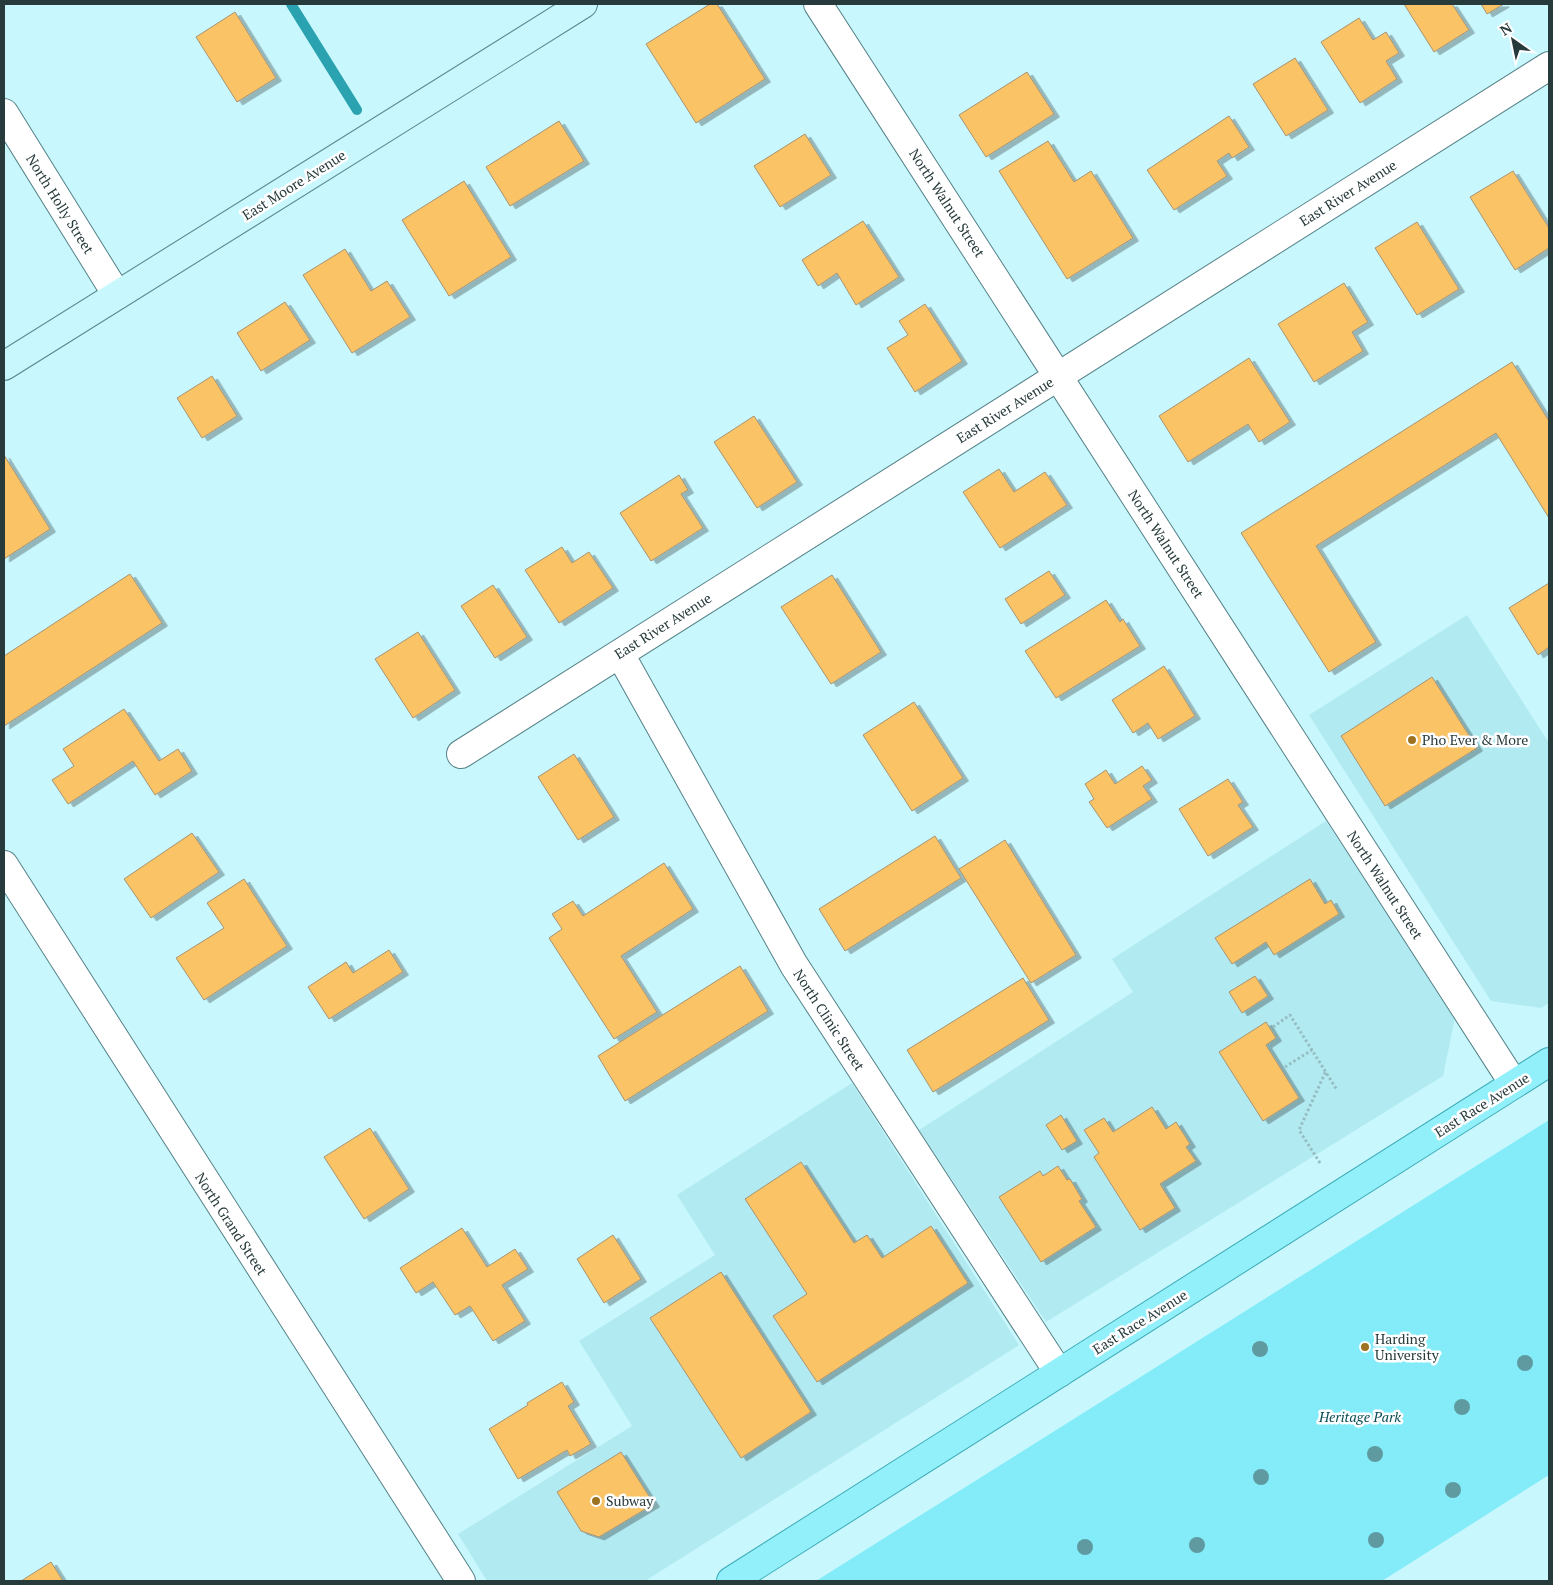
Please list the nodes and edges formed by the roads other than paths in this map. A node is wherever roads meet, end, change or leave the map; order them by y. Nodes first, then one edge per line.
1 (584, 4) edge
2 (818, 4) edge
3 (1549, 66) edge
4 (4, 113) edge
5 (117, 295) junction
6 (4, 366) edge
7 (1058, 376) junction
8 (620, 654) junction
9 (461, 754) dead end
10 (4, 865) edge
11 (1549, 1062) edge
12 (1514, 1084) junction
13 (1059, 1374) junction
14 (461, 1581) edge
15 (731, 1581) edge

1 - 5 street, East Moore Avenue
2 - 7 street, North Walnut Street
3 - 7 street, East River Avenue
4 - 5 street, North Holly Street
5 - 6 street, East Moore Avenue
7 - 8 street, East River Avenue
7 - 12 street, North Walnut Street
8 - 9 street, East River Avenue
8 - 13 street, North Clinic Street
10 - 14 street, North Grand Street
11 - 12 main road, East Race Avenue
12 - 13 main road, East Race Avenue
13 - 15 main road, East Race Avenue

